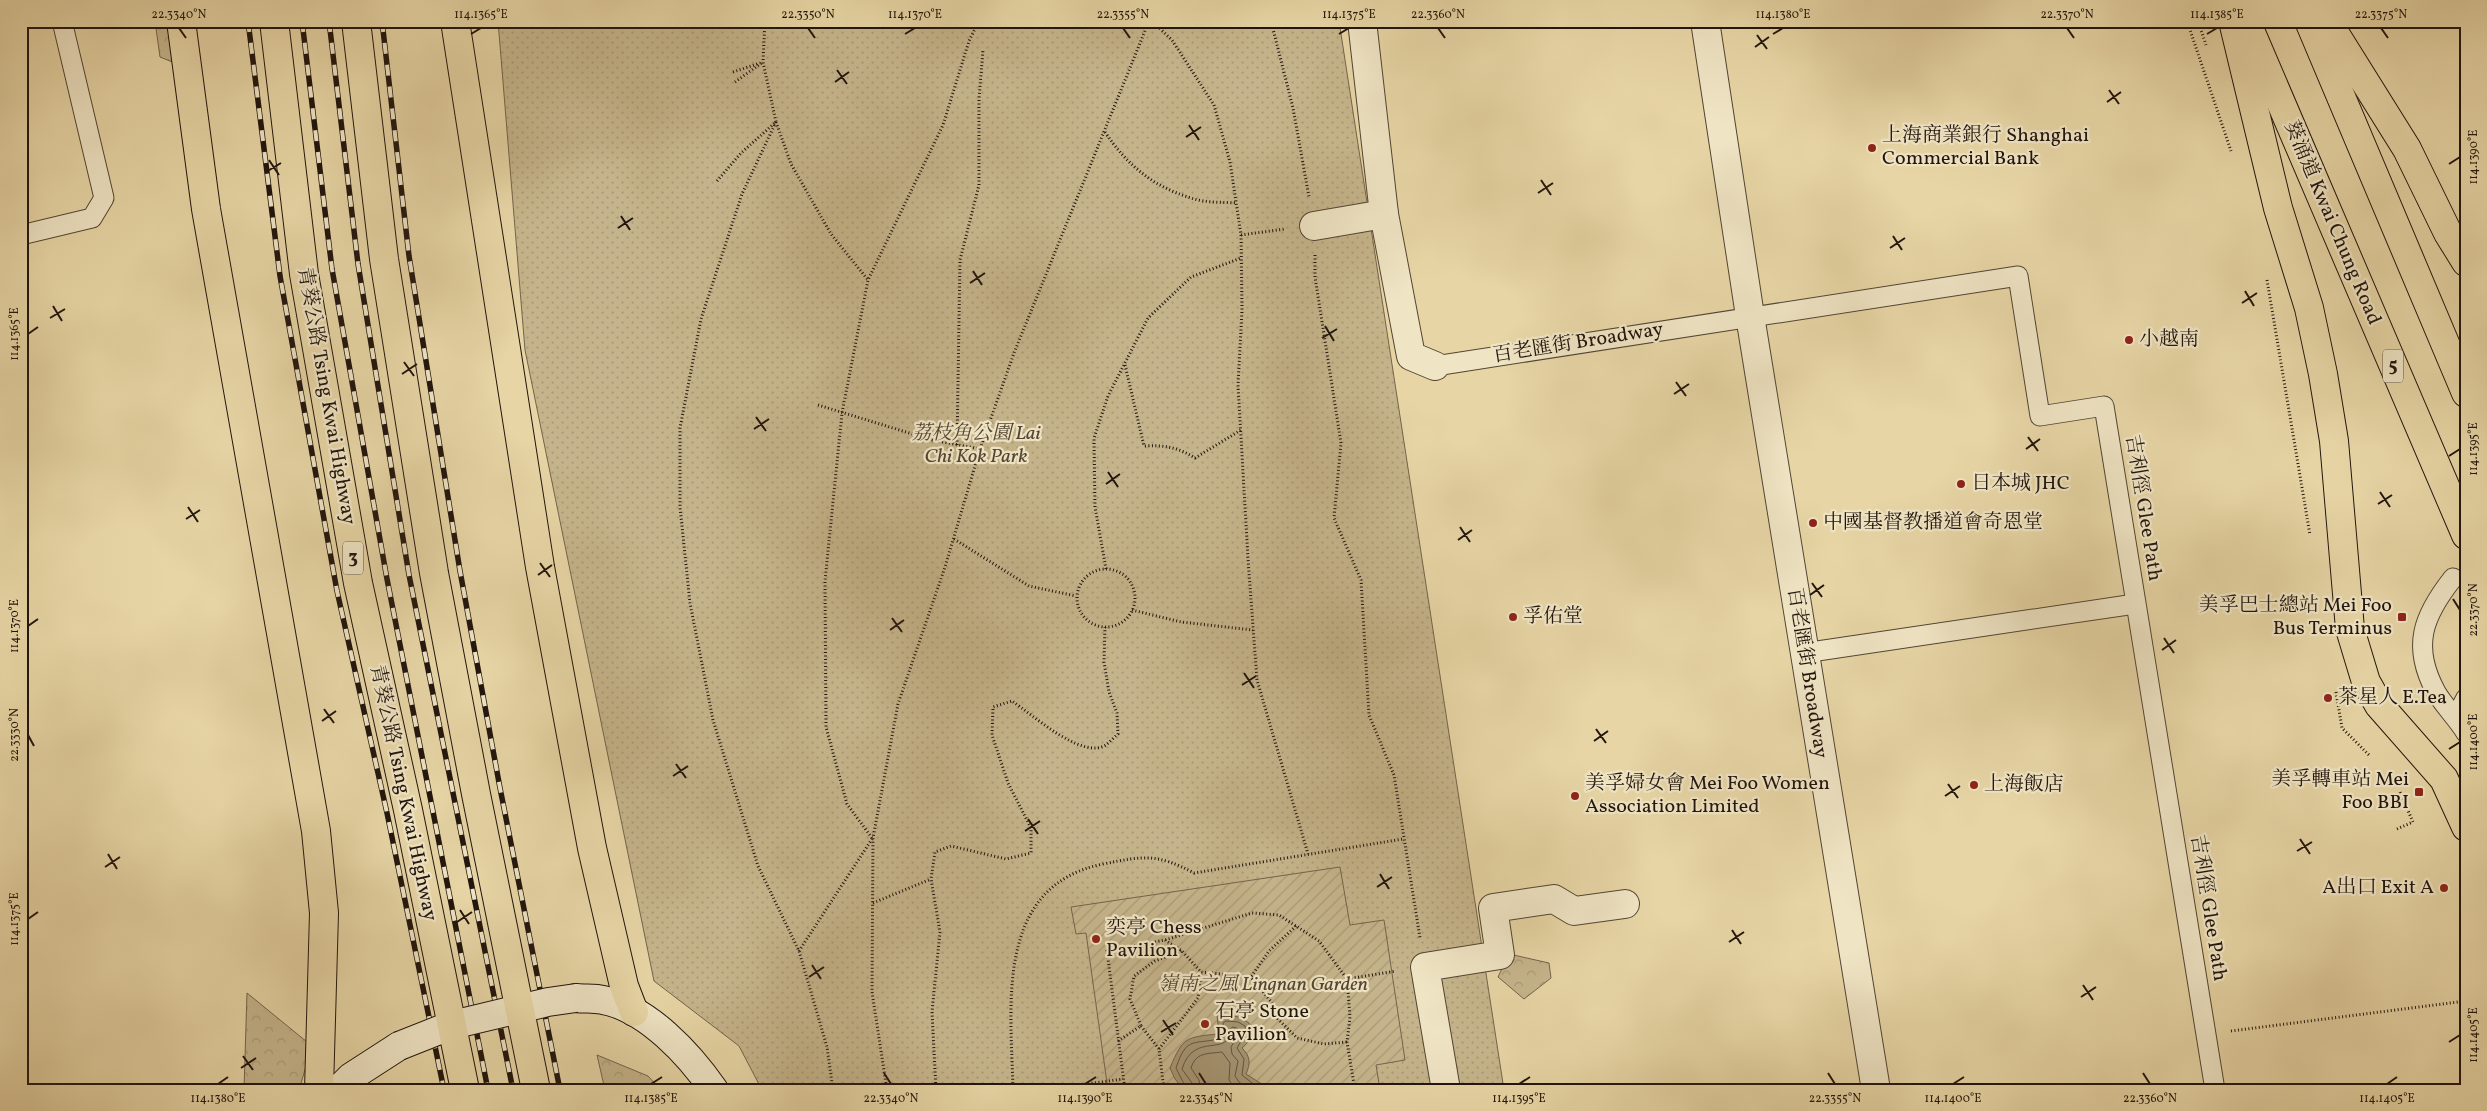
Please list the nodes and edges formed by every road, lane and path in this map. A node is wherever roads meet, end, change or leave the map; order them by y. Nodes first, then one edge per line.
1 (62, 21) edge
2 (181, 21) edge
3 (274, 21) edge
4 (356, 21) edge
5 (455, 21) edge
6 (765, 21) edge
7 (979, 21) edge
8 (1151, 21) edge
9 (1271, 21) edge
10 (1362, 21) edge
11 (1705, 21) edge
12 (2186, 21) edge
13 (2233, 21) edge
14 (2246, 21) edge
15 (2308, 21) edge
16 (2327, 21) edge
17 (983, 50) dead end
18 (763, 62) junction
19 (732, 72) dead end
20 (735, 82) dead end
21 (776, 122) junction
22 (1104, 131) junction
23 (2233, 158) dead end
24 (717, 181) dead end
25 (1237, 203) junction
26 (1384, 214) junction
27 (1314, 226) junction
28 (21, 235) edge
29 (1241, 235) junction
30 (1240, 258) junction
31 (2466, 262) edge
32 (2266, 278) dead end
33 (868, 280) junction
34 (1750, 316) junction
35 (1125, 364) junction
36 (1435, 366) joint
37 (2466, 393) edge
38 (818, 405) dead end
39 (842, 413) junction
40 (1241, 430) junction
41 (957, 445) junction
42 (980, 449) junction
43 (2466, 535) edge
44 (954, 539) junction
45 (2311, 542) dead end
46 (1106, 569) junction
47 (2453, 578) dead end
48 (1076, 596) junction
49 (2135, 604) junction
50 (1132, 610) junction
51 (1106, 627) junction
52 (1253, 630) junction
53 (1804, 653) junction
54 (2335, 689) dead end
55 (2466, 698) edge
56 (2461, 725) edge
57 (2370, 756) dead end
58 (2399, 790) dead end
59 (2466, 827) edge
60 (2397, 829) dead end
61 (873, 838) junction
62 (1403, 839) junction
63 (1308, 854) junction
64 (931, 879) junction
65 (872, 903) junction
66 (1625, 904) dead end
67 (1296, 926) junction
68 (1165, 940) junction
69 (1182, 951) junction
70 (799, 952) junction
71 (1425, 966) junction
72 (1201, 972) junction
73 (1251, 976) junction
74 (1347, 979) junction
75 (2466, 1001) edge
76 (634, 1012) junction
77 (1141, 1026) junction
78 (2206, 1034) junction
79 (1118, 1041) junction
80 (1347, 1042) junction
81 (1159, 1050) junction
82 (1124, 1080) junction
83 (319, 1090) edge
84 (338, 1090) edge
85 (465, 1090) edge
86 (536, 1090) edge
87 (714, 1090) edge
88 (833, 1090) edge
89 (887, 1090) edge
90 (936, 1090) edge
91 (1013, 1090) edge
92 (1042, 1090) edge
93 (1125, 1090) edge
94 (1164, 1090) edge
95 (1354, 1090) edge
96 (1446, 1090) edge
97 (1876, 1090) edge
98 (2215, 1090) edge

1 - 28 lane
2 - 83 main road
3 - 85 main road, 青葵公路 Tsing Kwai Highway / 3, bridge
4 - 86 main road, bridge
5 - 76 main road
6 - 18 path
7 - 33 path
8 - 22 path
8 - 25 path
9 - 27 path
10 - 26 street
11 - 34 street, 百老匯街 Broadway
12 - 23 path
13 - 59 main road
14 - 43 main road, 葵涌道 Kwai Chung Road / 5
15 - 37 main road
16 - 31 main road
17 - 41 path
18 - 19 path
18 - 20 path
18 - 21 path
21 - 24 path
21 - 33 path
21 - 70 path
22 - 25 path
22 - 42 path
25 - 29 path
26 - 27 street
26 - 36 street
27 - 29 path
27 - 62 path
29 - 30 path
30 - 35 path
30 - 40 path
32 - 45 path
33 - 39 path
34 - 36 lane, 百老匯街 Broadway
34 - 49 lane, 吉利徑 Glee Path
34 - 53 street, 百老匯街 Broadway
35 - 40 path
35 - 46 path
38 - 39 path
39 - 41 path
39 - 61 path
40 - 52 path
41 - 42 path
42 - 44 path
44 - 48 path
44 - 61 path
46 - 48 path
46 - 50 path
47 - 56 lane
48 - 51 path
49 - 53 lane
49 - 78 lane, 吉利徑 Glee Path
50 - 51 path
50 - 52 path
51 - 64 path
52 - 63 path
53 - 97 street, 百老匯街 Broadway
54 - 57 path
55 - 56 lane
58 - 60 path
61 - 65 path
61 - 70 path
62 - 63 path
62 - 71 path
63 - 91 path
64 - 65 path
64 - 90 path
65 - 89 path
66 - 71 street
67 - 68 path
67 - 73 path
67 - 74 path
68 - 69 path
68 - 79 path
69 - 72 path
69 - 77 path
70 - 88 path
71 - 74 path
71 - 96 street
72 - 73 path
72 - 81 path
73 - 80 path
74 - 80 path
75 - 78 path
76 - 84 street, bridge
76 - 87 street
77 - 79 path
77 - 81 path
78 - 98 lane, 吉利徑 Glee Path
79 - 82 path
80 - 95 path
81 - 94 path
82 - 92 path
82 - 93 path

